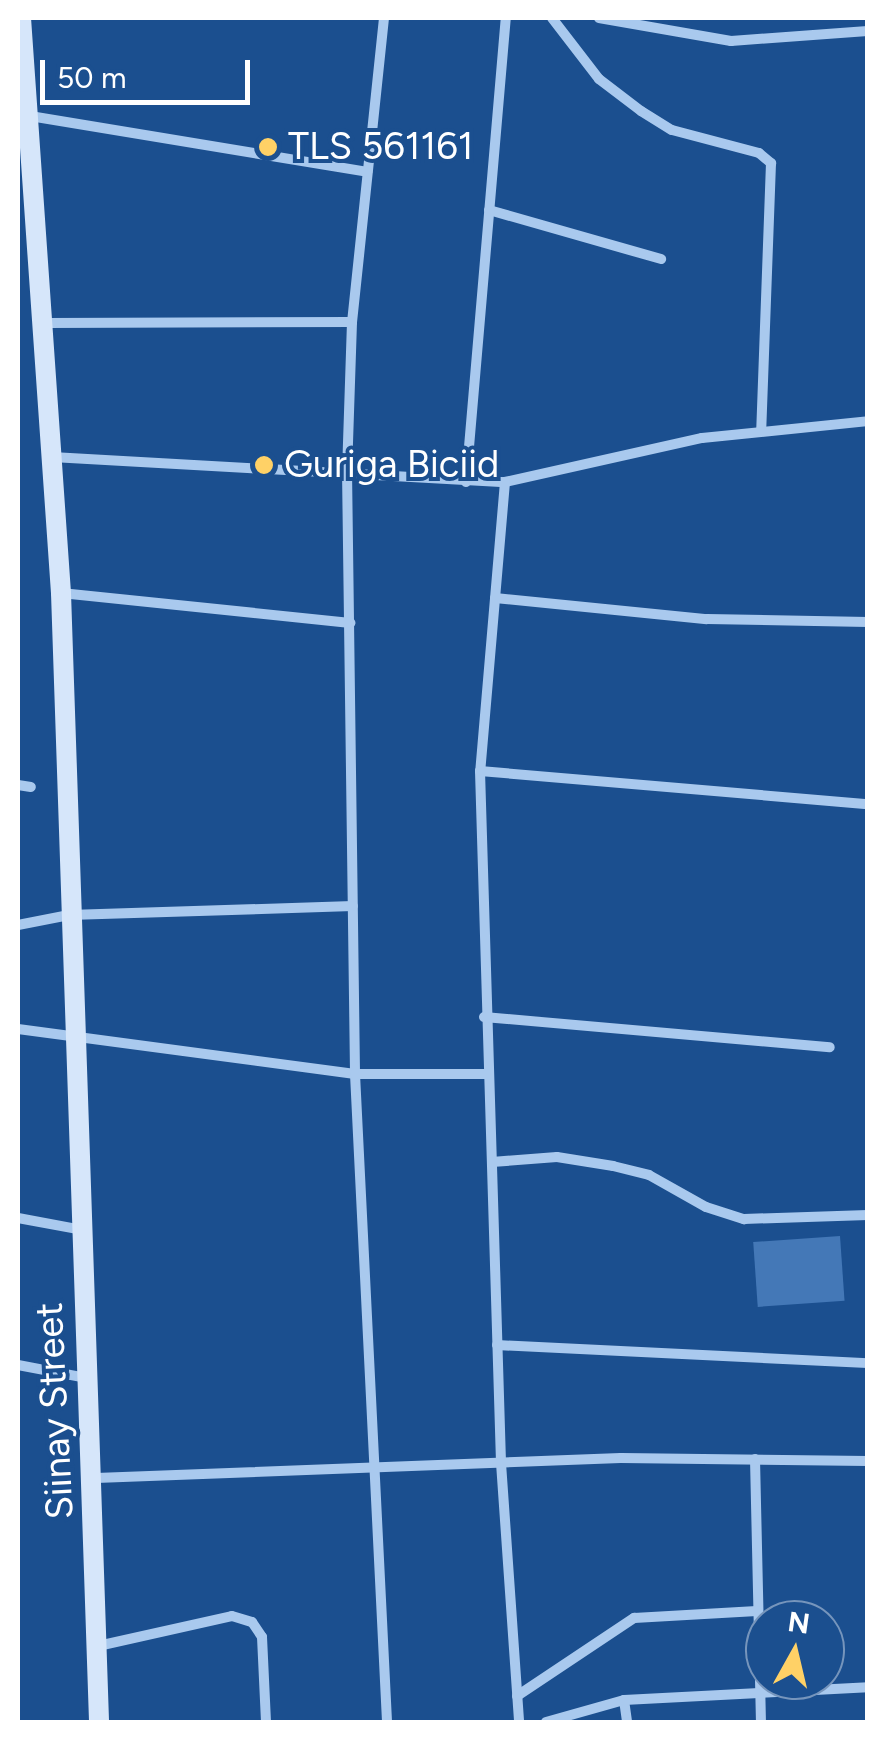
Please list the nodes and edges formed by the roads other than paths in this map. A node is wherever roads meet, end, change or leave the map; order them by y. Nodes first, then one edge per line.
1 (21, 18) edge
2 (384, 18) edge
3 (506, 18) edge
4 (552, 18) edge
5 (599, 18) edge
6 (868, 32) edge
7 (30, 116) junction
8 (367, 172) junction
9 (489, 210) junction
10 (661, 259) dead end
11 (352, 322) junction
12 (46, 323) junction
13 (868, 420) edge
14 (761, 430) junction
15 (50, 456) junction
16 (348, 470) junction
17 (466, 482) junction
18 (505, 482) junction
19 (61, 593) junction
20 (494, 598) junction
21 (868, 622) edge
22 (350, 623) junction
23 (480, 771) junction
24 (18, 785) edge
25 (30, 786) dead end
26 (868, 804) edge
27 (354, 906) junction
28 (69, 915) junction
29 (18, 925) edge
30 (484, 1017) junction
31 (18, 1029) edge
32 (73, 1038) junction
33 (830, 1047) dead end
34 (355, 1074) junction
35 (486, 1074) junction
36 (492, 1162) junction
37 (868, 1215) edge
38 (18, 1218) edge
39 (82, 1230) junction
40 (497, 1345) junction
41 (868, 1363) edge
42 (18, 1365) edge
43 (86, 1378) junction
44 (755, 1460) junction
45 (868, 1461) edge
46 (501, 1462) junction
47 (371, 1467) junction
48 (96, 1478) junction
49 (757, 1600) edge
50 (745, 1612) edge
51 (98, 1646) junction
52 (745, 1692) edge
53 (517, 1696) junction
54 (624, 1700) junction
55 (100, 1722) edge
56 (266, 1722) edge
57 (387, 1722) edge
58 (519, 1722) edge
59 (546, 1722) edge
60 (626, 1722) edge

1 - 7 street, Siinay Street
2 - 8 street
3 - 9 street
4 - 14 street
5 - 6 street
7 - 8 street
7 - 12 street, Siinay Street
8 - 11 street
9 - 10 street
9 - 17 street
11 - 12 street
11 - 16 street
12 - 15 street, Siinay Street
13 - 14 street
14 - 18 street
15 - 16 street
15 - 19 street, Siinay Street
16 - 17 street
16 - 22 street
17 - 18 street
18 - 20 street
19 - 22 street
19 - 28 street, Siinay Street
20 - 21 street
20 - 23 street
22 - 27 street
23 - 26 street
23 - 30 street
24 - 25 street
27 - 28 street
27 - 34 street
28 - 29 street
28 - 32 street, Siinay Street
30 - 33 street
30 - 35 street
31 - 32 street
32 - 34 street
32 - 39 street, Siinay Street
34 - 35 street
34 - 47 street
35 - 36 street
36 - 37 street
36 - 40 street
38 - 39 street
39 - 43 street, Siinay Street
40 - 41 street
40 - 46 street
42 - 43 street
43 - 48 street, Siinay Street
44 - 45 street
44 - 46 street
44 - 49 street
46 - 47 street
46 - 53 street
47 - 48 street
47 - 57 street
48 - 51 street, Siinay Street
50 - 53 street
51 - 55 street, Siinay Street
51 - 56 street
52 - 54 street
53 - 58 street
54 - 59 street
54 - 60 street

